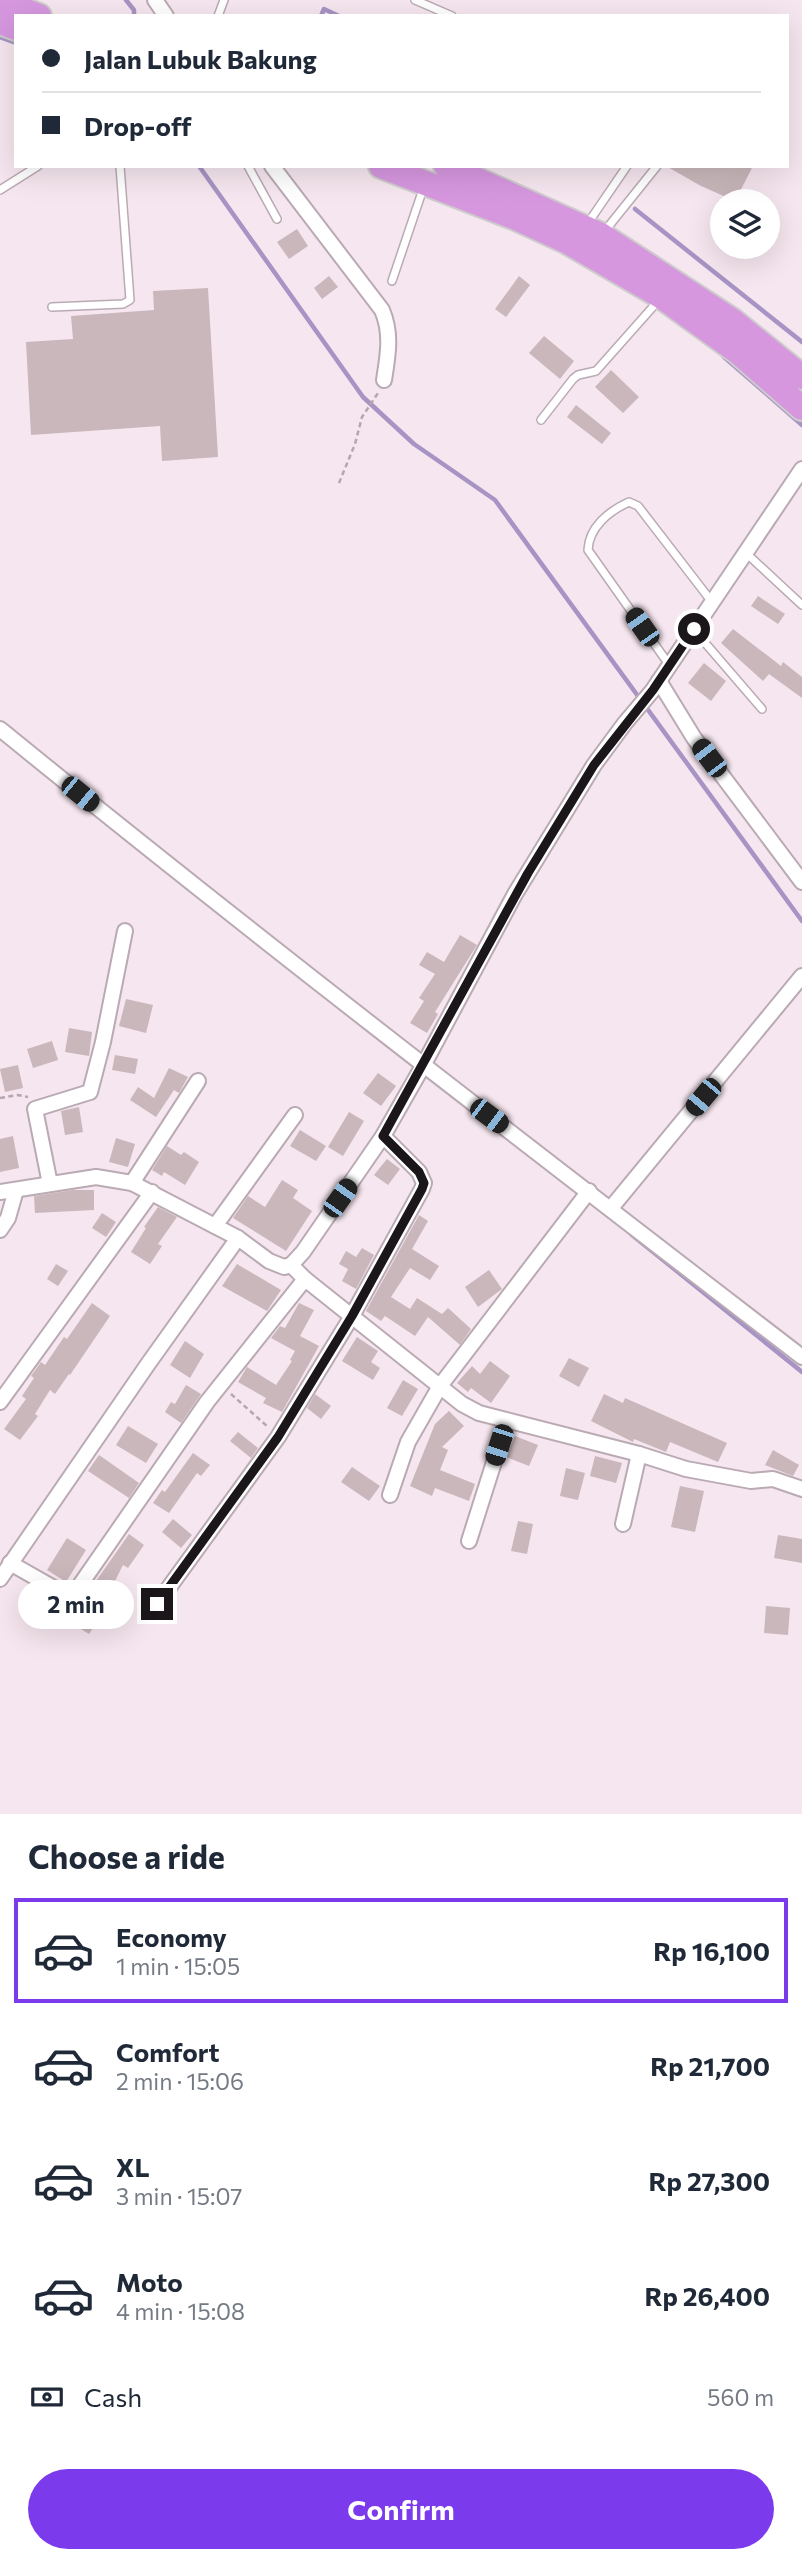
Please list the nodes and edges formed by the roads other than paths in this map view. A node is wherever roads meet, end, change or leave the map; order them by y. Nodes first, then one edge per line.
1 (415, 0) edge
2 (0, 1) edge
3 (34, 14) edge
4 (447, 14) edge
5 (35, 168) edge
6 (120, 168) edge
7 (249, 168) edge
8 (274, 168) edge
9 (385, 168) edge
10 (451, 168) edge
11 (626, 168) edge
12 (655, 168) edge
13 (423, 188) junction
14 (0, 190) edge
15 (277, 219) dead end
16 (593, 231) junction
17 (393, 281) dead end
18 (662, 297) junction
19 (52, 307) dead end
20 (802, 377) edge
21 (381, 386) road end
22 (802, 408) edge
23 (541, 420) dead end
24 (802, 469) edge
25 (746, 552) junction
26 (712, 602) junction
27 (802, 606) edge
28 (694, 629) junction
29 (670, 666) junction
30 (656, 686) junction
31 (762, 709) dead end
32 (0, 729) edge
33 (802, 882) edge
34 (125, 931) dead end
35 (802, 976) edge
36 (424, 1065) junction
37 (198, 1081) dead end
38 (295, 1115) dead end
39 (383, 1136) junction
40 (132, 1183) junction
41 (50, 1184) junction
42 (16, 1190) junction
43 (0, 1192) edge
44 (152, 1192) junction
45 (588, 1193) junction
46 (611, 1208) junction
47 (215, 1226) junction
48 (0, 1230) edge
49 (238, 1238) junction
50 (292, 1265) junction
51 (305, 1279) junction
52 (352, 1316) junction
53 (802, 1357) edge
54 (440, 1385) junction
55 (0, 1402) edge
56 (507, 1421) junction
57 (639, 1454) junction
58 (802, 1489) edge
59 (390, 1494) dead end
60 (622, 1524) dead end
61 (469, 1541) dead end
62 (10, 1563) junction
63 (0, 1579) edge
64 (157, 1604) dead end

1 - 4 lane
2 - 3 highway
5 - 14 lane
6 - 19 lane
7 - 15 lane
8 - 21 street
9 - 13 highway
10 - 16 highway
11 - 16 lane
12 - 16 lane
13 - 17 lane
13 - 18 highway
16 - 20 highway
18 - 22 highway
18 - 23 lane
24 - 25 street
25 - 26 street
25 - 27 lane
26 - 28 street
26 - 29 lane
28 - 29 street
28 - 31 lane
29 - 30 street
30 - 33 street
30 - 36 street
32 - 36 street
34 - 41 street
35 - 46 street
36 - 39 street
36 - 45 street
37 - 40 street
38 - 47 street
39 - 50 street
39 - 52 street
40 - 41 street
40 - 44 street
41 - 42 street
42 - 43 street
42 - 48 street
44 - 47 street
44 - 55 street
45 - 46 street
45 - 54 street
46 - 53 street
47 - 49 street
49 - 50 street
49 - 62 street
50 - 51 street
51 - 52 street
51 - 62 street
52 - 54 street
52 - 64 street
54 - 56 street
54 - 59 street
56 - 57 street
56 - 61 street
57 - 58 street
57 - 60 street
62 - 63 street

